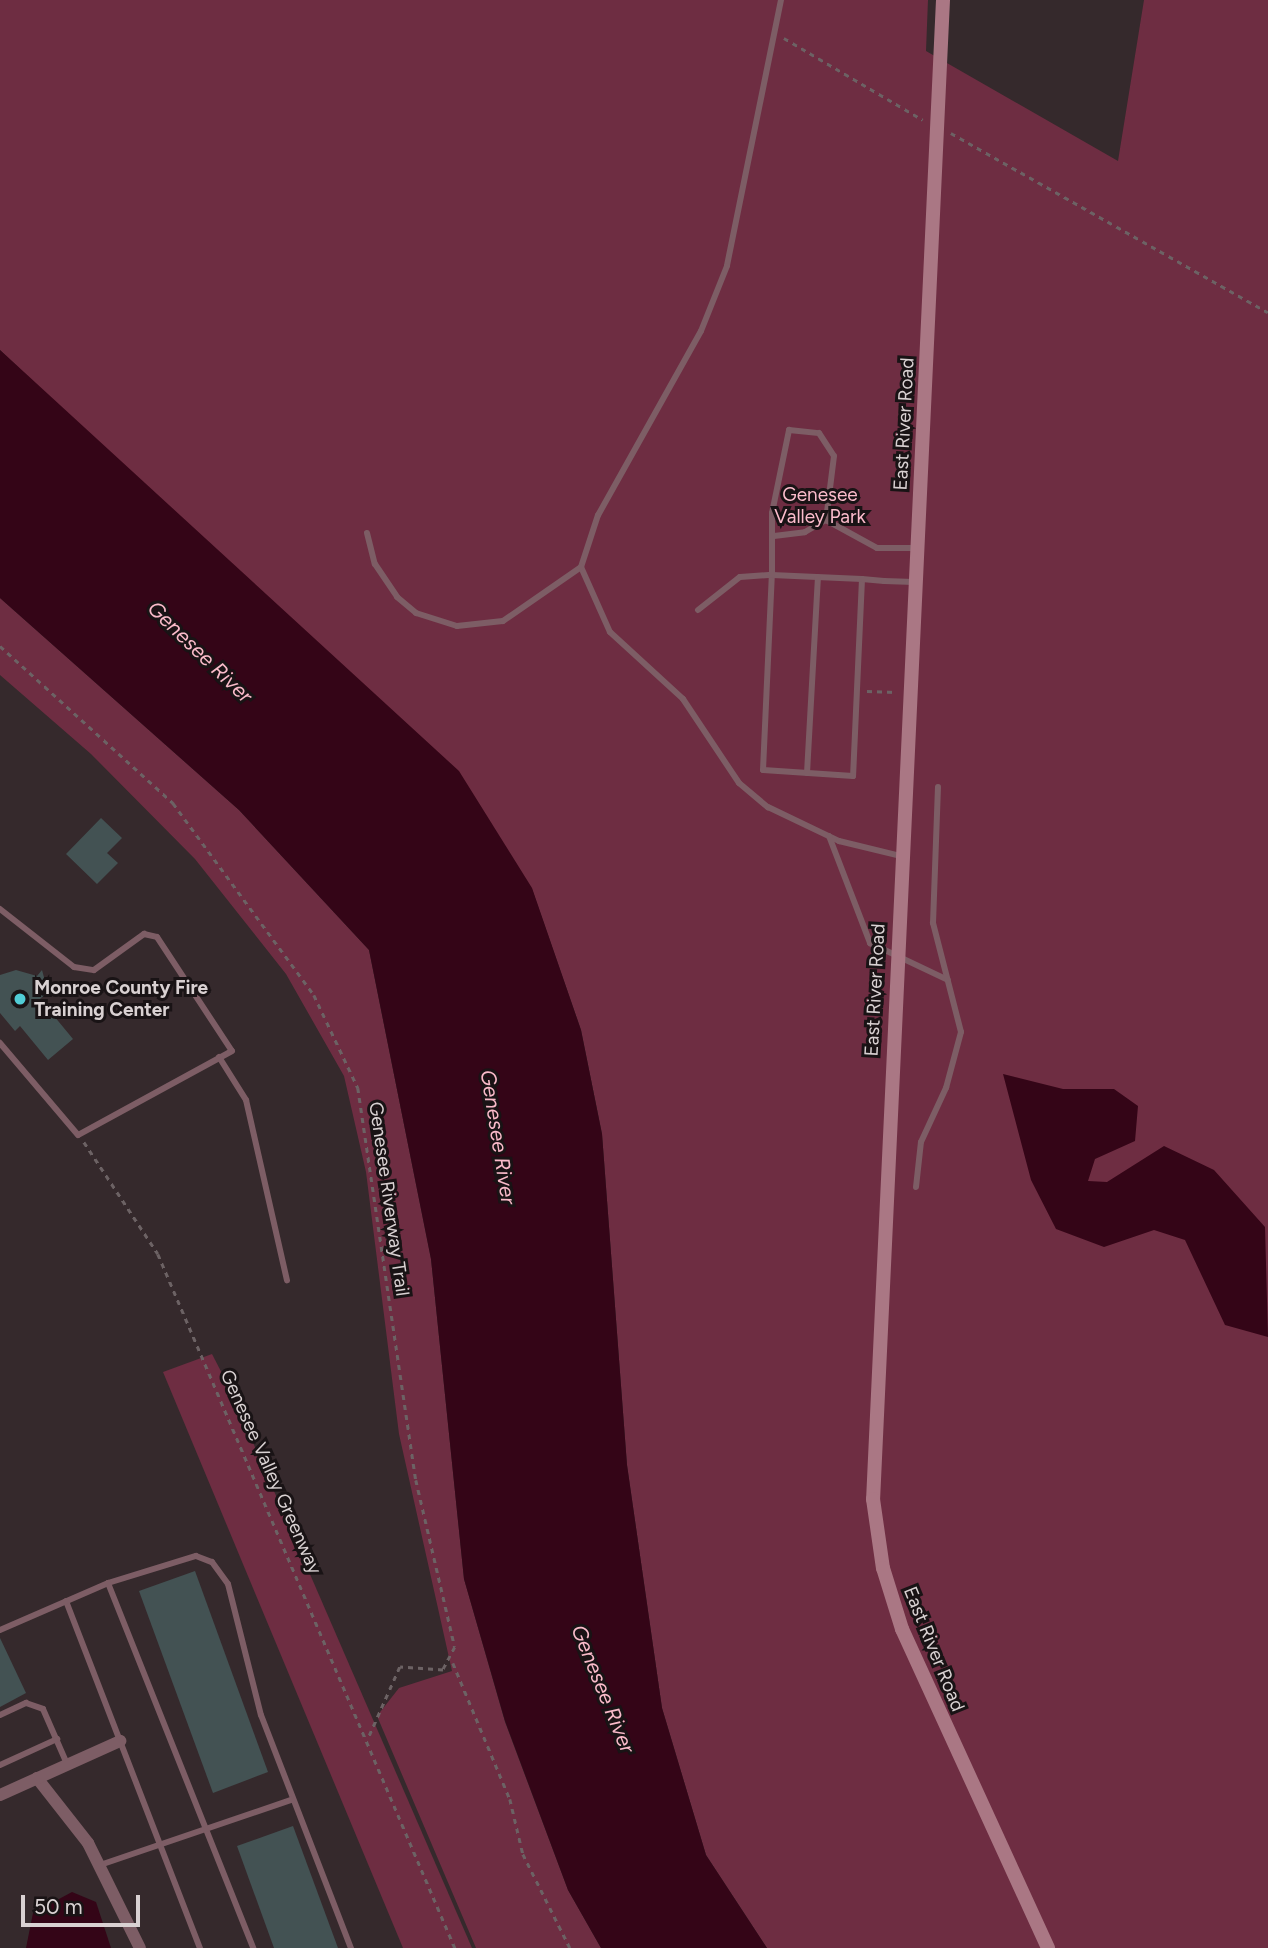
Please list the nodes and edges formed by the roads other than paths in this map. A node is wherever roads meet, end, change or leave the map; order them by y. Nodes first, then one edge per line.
1 (781, 0) edge
2 (943, 0) edge
3 (826, 520) junction
4 (367, 533) dead end
5 (774, 536) junction
6 (917, 548) junction
7 (581, 567) junction
8 (772, 575) junction
9 (818, 577) junction
10 (862, 579) junction
11 (915, 582) junction
12 (698, 610) dead end
13 (807, 773) junction
14 (938, 787) dead end
15 (829, 836) junction
16 (901, 856) junction
17 (0, 909) edge
18 (896, 956) junction
19 (948, 980) junction
20 (0, 1043) edge
21 (219, 1057) junction
22 (916, 1187) dead end
23 (287, 1280) dead end
24 (108, 1583) junction
25 (66, 1601) junction
26 (0, 1630) edge
27 (0, 1715) edge
28 (57, 1740) junction
29 (120, 1741) junction
30 (67, 1764) junction
31 (0, 1765) edge
32 (37, 1778) junction
33 (0, 1795) edge
34 (291, 1800) junction
35 (206, 1828) junction
36 (160, 1844) junction
37 (100, 1866) junction
38 (140, 1948) edge
39 (200, 1948) edge
40 (253, 1948) edge
41 (351, 1948) edge
42 (1048, 1948) edge

1 - 7 lane
2 - 6 street, East River Road
3 - 5 lane
3 - 5 lane
3 - 6 lane
4 - 7 lane
5 - 8 lane
6 - 11 street, East River Road
7 - 15 lane
8 - 9 lane
8 - 12 lane
8 - 13 lane
9 - 10 lane
9 - 13 lane
10 - 11 lane
10 - 13 lane
11 - 16 street, East River Road
14 - 19 lane
15 - 16 lane
15 - 18 lane
16 - 18 street, East River Road
17 - 21 lane
18 - 19 lane
18 - 42 street, East River Road
19 - 22 lane
20 - 21 lane
21 - 23 lane
24 - 25 lane
24 - 34 lane
24 - 35 lane
25 - 26 lane
25 - 29 lane
27 - 28 lane
28 - 30 lane
28 - 31 lane
29 - 30 street
29 - 36 lane
30 - 32 street
32 - 33 street
32 - 37 street
34 - 35 lane
34 - 41 lane
35 - 36 lane
35 - 40 lane
36 - 37 lane
36 - 39 lane
37 - 38 street

